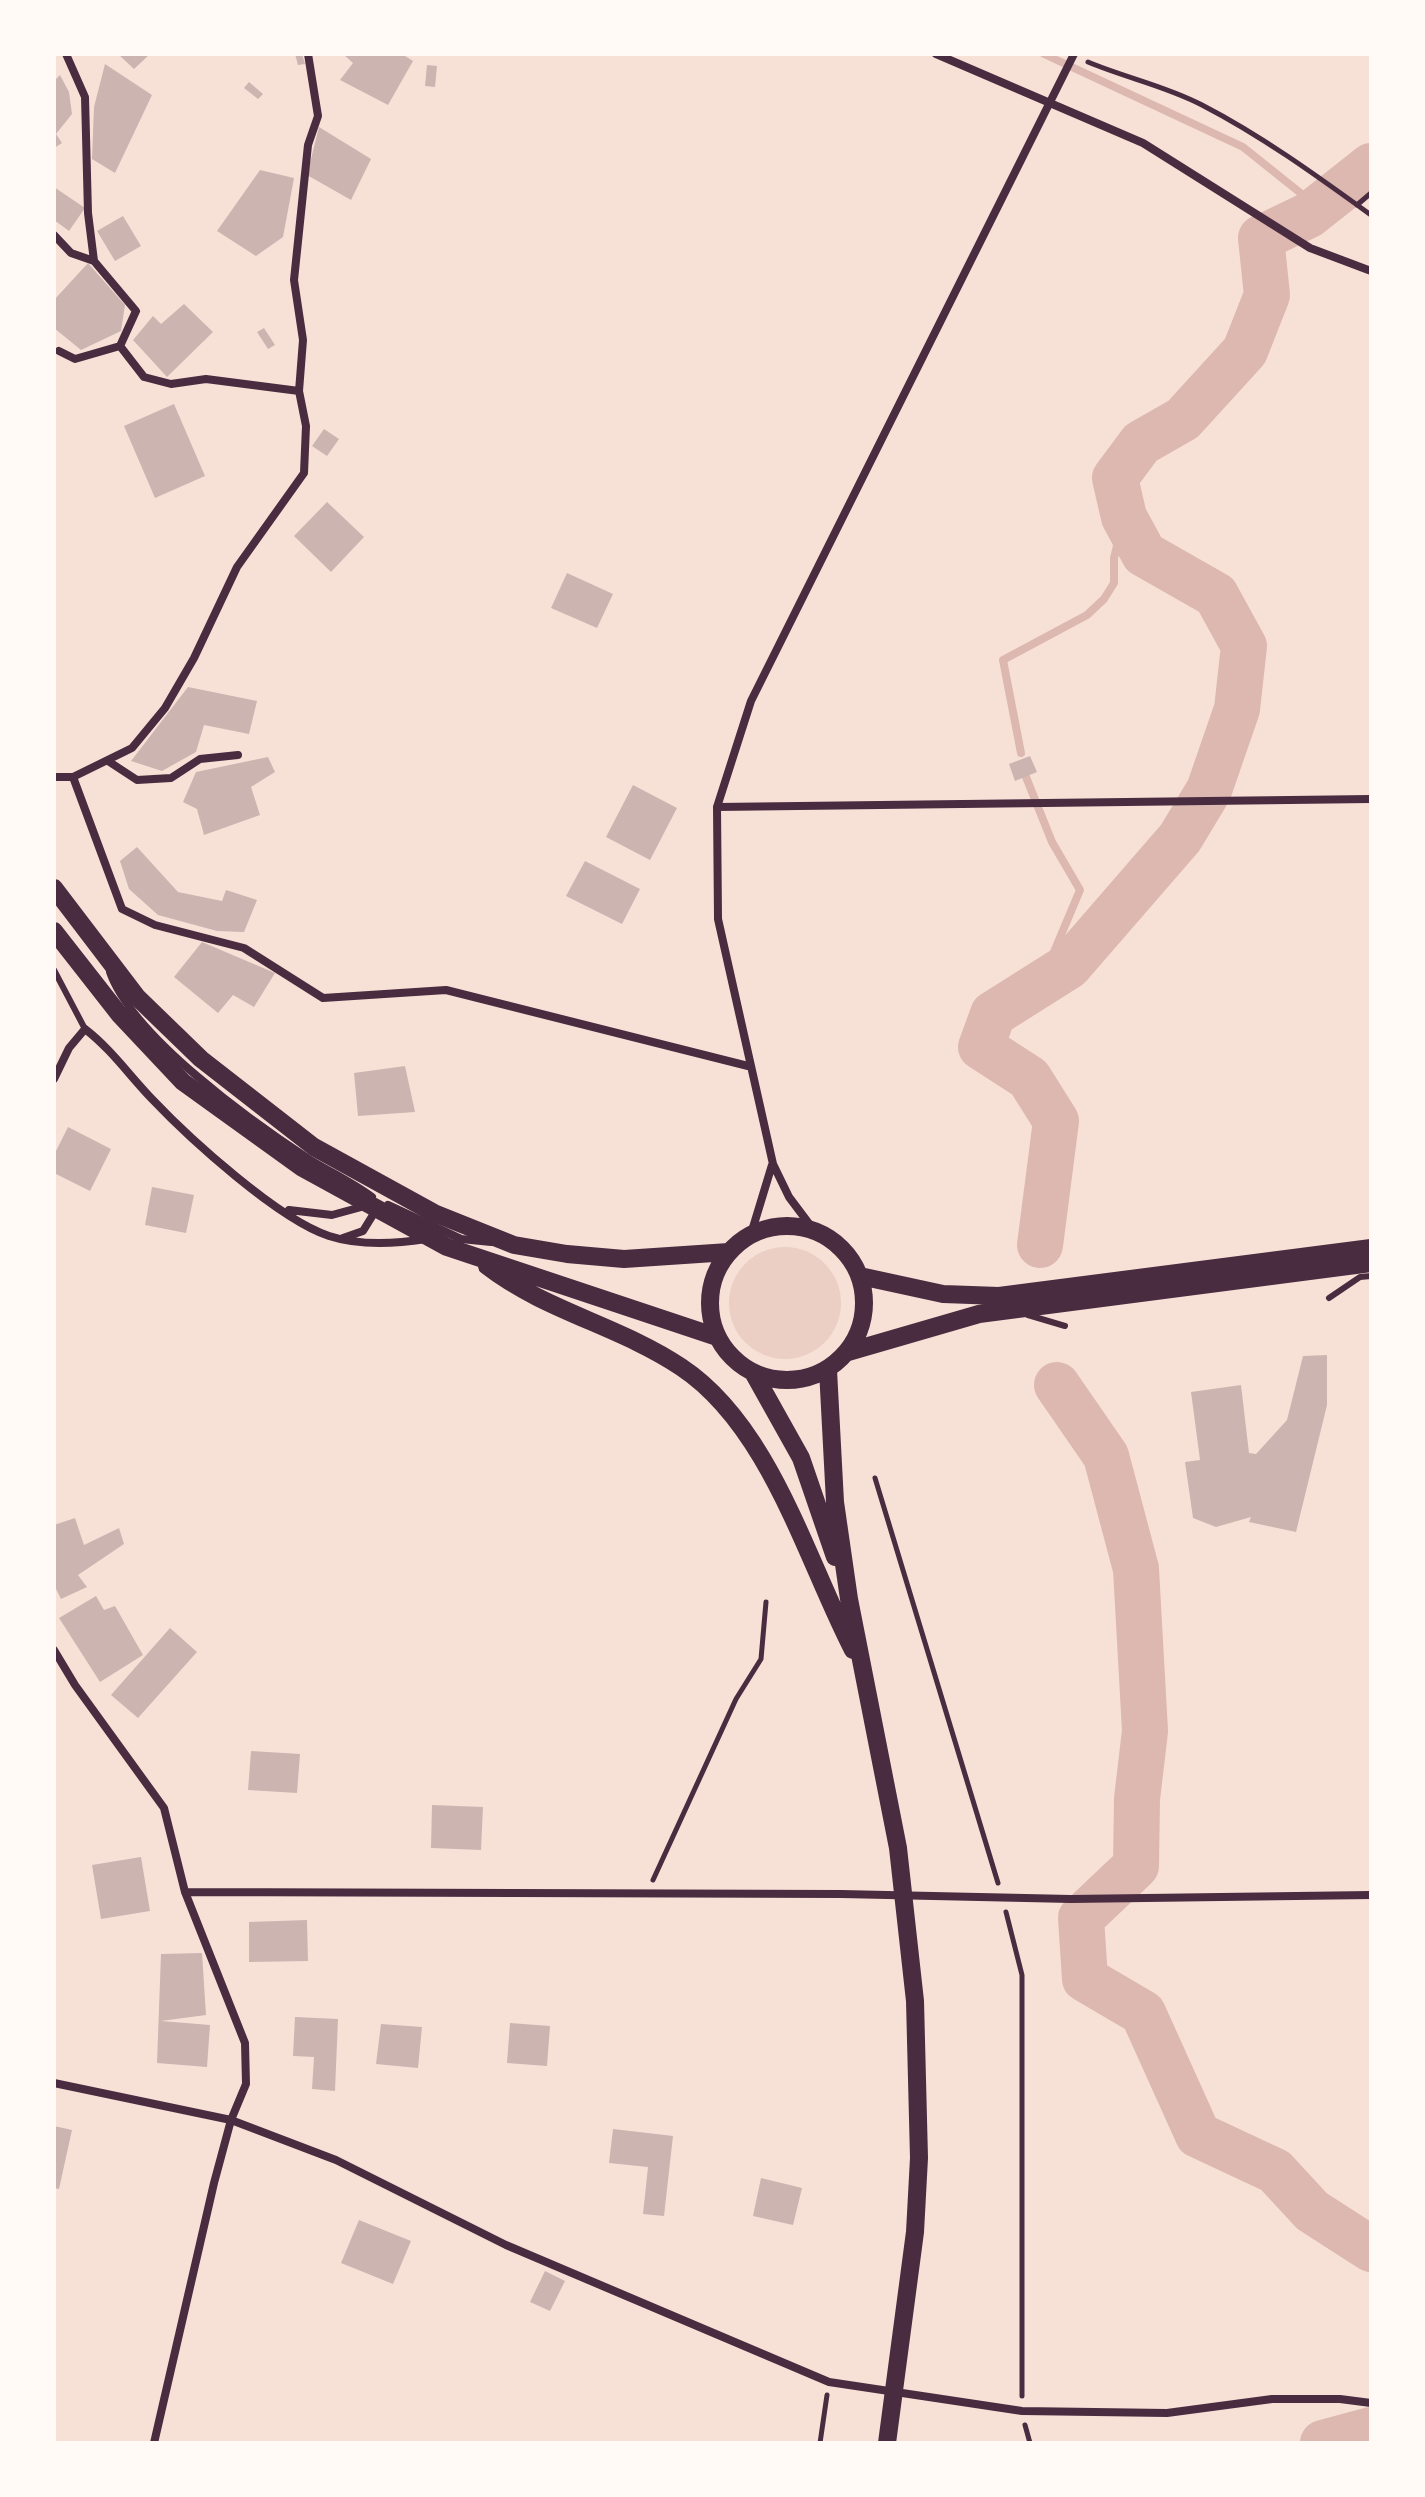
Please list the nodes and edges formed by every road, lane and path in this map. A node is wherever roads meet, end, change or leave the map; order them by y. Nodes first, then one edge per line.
1 (66, 54) edge
2 (308, 54) edge
3 (936, 54) edge
4 (1074, 55) edge
5 (1098, 66) dead end
6 (1048, 102) junction
7 (1371, 193) edge
8 (1357, 205) junction
9 (1371, 215) edge
10 (54, 235) edge
11 (94, 261) junction
12 (1371, 271) edge
13 (120, 346) junction
14 (59, 351) dead end
15 (299, 391) junction
16 (238, 755) dead end
17 (108, 761) junction
18 (54, 777) edge
19 (73, 777) junction
20 (1371, 799) edge
21 (717, 807) junction
22 (54, 888) edge
23 (54, 931) edge
24 (103, 953) junction
25 (54, 970) edge
26 (85, 1029) junction
27 (748, 1066) junction
28 (54, 1079) edge
29 (773, 1164) junction
30 (373, 1205) junction
31 (280, 1208) junction
32 (813, 1229) junction
33 (751, 1234) junction
34 (342, 1238) junction
35 (430, 1238) junction
36 (514, 1245) junction
37 (1371, 1248) edge
38 (729, 1252) junction
39 (475, 1257) junction
40 (1371, 1263) edge
41 (860, 1276) junction
42 (1371, 1276) edge
43 (1329, 1298) dead end
44 (1005, 1310) junction
45 (1065, 1326) dead end
46 (717, 1337) junction
47 (848, 1352) junction
48 (828, 1370) junction
49 (754, 1374) junction
50 (875, 1478) dead end
51 (849, 1599) junction
52 (766, 1602) dead end
53 (54, 1650) edge
54 (864, 1672) junction
55 (185, 1892) junction
56 (646, 1895) junction
57 (1371, 1895) edge
58 (1002, 1896) junction
59 (54, 2083) edge
60 (231, 2120) junction
61 (829, 2382) junction
62 (1371, 2403) edge
63 (1022, 2411) junction
64 (154, 2443) edge
65 (820, 2443) edge
66 (887, 2443) edge
67 (1030, 2443) edge

1 - 11 street
2 - 15 street
3 - 6 street
4 - 6 street
5 - 8 path
6 - 12 street
6 - 21 street
7 - 8 path
8 - 9 path
10 - 11 street
11 - 13 street
13 - 14 street
13 - 15 street
15 - 17 street
16 - 17 street
17 - 19 street
18 - 19 street
19 - 27 street
20 - 21 street
21 - 27 street
22 - 24 highway
23 - 30 highway
24 - 30 street
24 - 36 highway
25 - 26 lane
26 - 28 street
26 - 31 street
27 - 29 street
29 - 32 street
29 - 33 street
30 - 31 street
30 - 34 street
30 - 35 highway
30 - 36 street
31 - 34 street
32 - 33 highway
32 - 41 highway
33 - 38 highway
34 - 35 street
35 - 39 highway
36 - 38 highway
37 - 41 highway
38 - 46 highway
39 - 46 highway
39 - 54 highway
40 - 44 highway
41 - 47 highway
42 - 43 lane
44 - 45 lane
44 - 47 highway
46 - 49 highway
47 - 48 highway
48 - 49 highway
48 - 51 highway
49 - 51 highway
50 - 58 path
51 - 54 highway
52 - 56 path
53 - 55 street
54 - 66 highway
55 - 56 street
55 - 60 street
56 - 58 street
57 - 58 street
58 - 63 path
59 - 60 street
60 - 61 street
60 - 64 street
61 - 63 street
61 - 65 path
62 - 63 street
63 - 67 path

